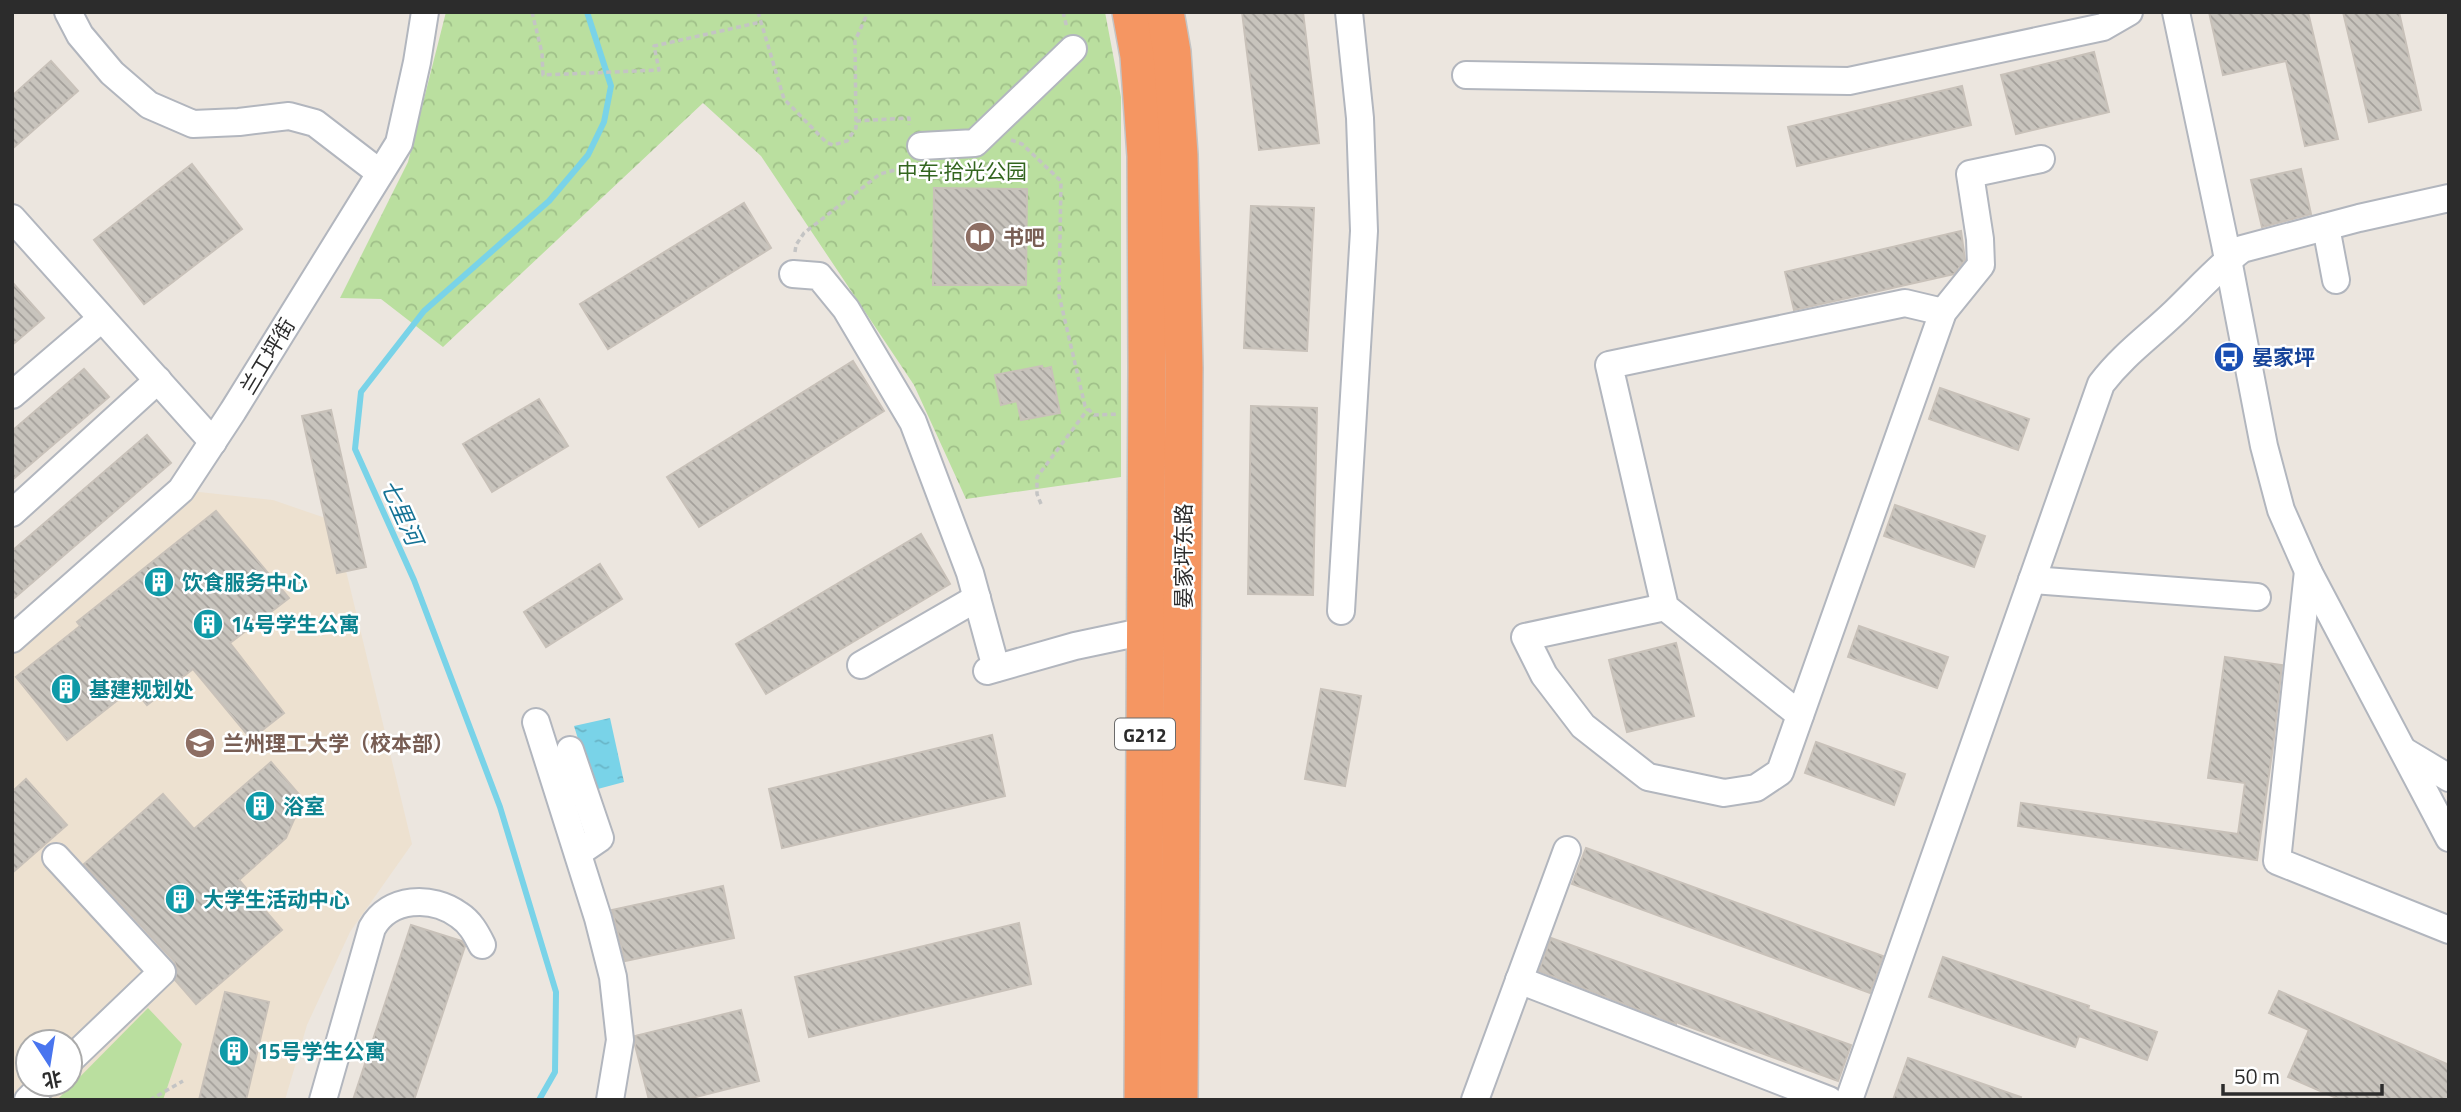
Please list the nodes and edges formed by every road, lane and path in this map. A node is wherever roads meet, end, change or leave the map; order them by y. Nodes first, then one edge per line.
1 (68, 12) edge
2 (425, 12) edge
3 (532, 12) edge
4 (758, 12) edge
5 (868, 12) edge
6 (1131, 12) edge
7 (1165, 12) edge
8 (1349, 12) edge
9 (2129, 12) edge
10 (2176, 12) edge
11 (761, 22) junction
12 (1073, 50) dead end
13 (1466, 75) dead end
14 (856, 121) junction
15 (915, 146) junction
16 (1003, 149) dead end
17 (985, 150) junction
18 (2041, 159) dead end
19 (380, 173) junction
20 (2449, 198) edge
21 (14, 224) edge
22 (2326, 227) junction
23 (2228, 259) junction
24 (793, 274) joint
25 (2336, 280) dead end
26 (1943, 312) junction
27 (101, 319) junction
28 (158, 380) junction
29 (12, 395) edge
30 (1088, 409) junction
31 (1147, 414) junction
32 (213, 442) junction
33 (1041, 504) dead end
34 (12, 513) edge
35 (2308, 571) junction
36 (2032, 580) junction
37 (2257, 597) dead end
38 (977, 598) junction
39 (1665, 607) junction
40 (1341, 611) dead end
41 (1146, 631) junction
42 (12, 639) edge
43 (861, 665) dead end
44 (1800, 715) junction
45 (536, 722) dead end
46 (570, 750) dead end
47 (2402, 750) junction
48 (2449, 778) edge
49 (2449, 838) edge
50 (1567, 850) dead end
51 (578, 853) junction
52 (55, 857) dead end
53 (2449, 930) edge
54 (482, 945) dead end
55 (1519, 979) junction
56 (84, 1046) edge
57 (183, 1081) dead end
58 (150, 1100) edge
59 (323, 1100) edge
60 (610, 1100) edge
61 (1143, 1100) edge
62 (1179, 1100) edge
63 (1475, 1100) edge
64 (1829, 1100) edge
65 (1849, 1100) edge

1 - 19 street
2 - 19 street, 兰工坪街
3 - 11 path
4 - 11 path
5 - 14 path
6 - 31 highway, 晏家坪东路 / G212
7 - 62 highway, 晏家坪东路 / G212
8 - 40 street
9 - 13 street
10 - 23 street
11 - 14 path
12 - 17 street
14 - 15 path
15 - 17 street
15 - 24 path
16 - 30 path
17 - 17 path
18 - 26 street
19 - 32 street, 兰工坪街
20 - 22 street
21 - 27 street
22 - 23 street
22 - 25 street
23 - 35 street
23 - 36 street
24 - 38 street
26 - 39 street
26 - 44 street
27 - 28 street
27 - 29 street
28 - 32 street
28 - 34 street
30 - 31 path
30 - 33 path
31 - 41 highway, 晏家坪东路 / G212
32 - 42 street, 兰工坪街
35 - 47 street
35 - 53 street
36 - 37 street
36 - 65 street
38 - 41 street
38 - 43 street
39 - 44 street
39 - 44 street
41 - 61 highway, 晏家坪东路 / G212
45 - 51 street
46 - 51 street
47 - 48 street
47 - 49 street
50 - 55 street
51 - 60 street
52 - 56 street
54 - 59 street
55 - 63 street
55 - 64 street
57 - 58 path

